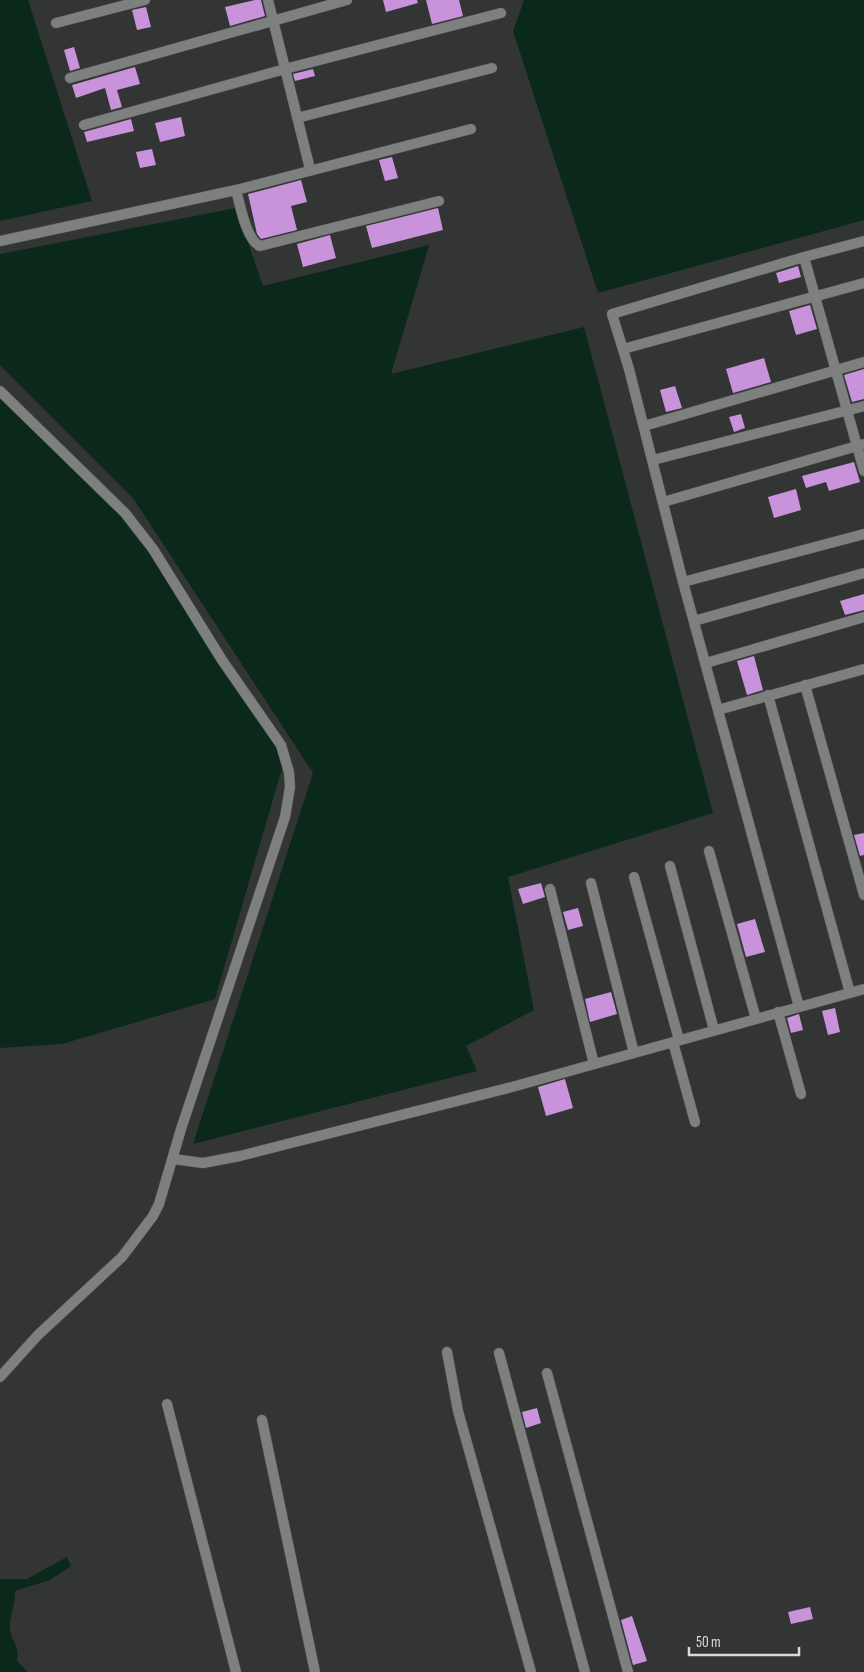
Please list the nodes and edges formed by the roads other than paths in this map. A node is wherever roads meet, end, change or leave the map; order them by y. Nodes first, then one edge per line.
1 (145, 0) edge
2 (268, 0) edge
3 (347, 0) edge
4 (501, 13) dead end
5 (273, 20) junction
6 (56, 24) dead end
7 (492, 68) dead end
8 (286, 69) junction
9 (70, 78) dead end
10 (297, 118) junction
11 (84, 125) dead end
12 (471, 129) dead end
13 (310, 170) junction
14 (236, 190) junction
15 (439, 201) dead end
16 (0, 241) edge
17 (864, 241) edge
18 (804, 257) junction
19 (864, 283) edge
20 (815, 297) junction
21 (623, 349) junction
22 (864, 362) edge
23 (834, 370) junction
24 (0, 391) edge
25 (864, 406) edge
26 (846, 411) junction
27 (644, 426) junction
28 (860, 445) edge
29 (652, 460) junction
30 (864, 471) edge
31 (663, 502) junction
32 (864, 534) edge
33 (864, 573) edge
34 (683, 582) junction
35 (864, 618) edge
36 (694, 621) junction
37 (706, 663) junction
38 (864, 669) edge
39 (805, 686) junction
40 (768, 695) junction
41 (718, 710) junction
42 (709, 851) dead end
43 (670, 866) dead end
44 (634, 877) dead end
45 (591, 883) dead end
46 (550, 889) dead end
47 (864, 895) edge
48 (864, 989) edge
49 (850, 993) junction
50 (799, 1007) junction
51 (778, 1012) junction
52 (756, 1018) junction
53 (714, 1030) junction
54 (676, 1041) junction
55 (634, 1052) junction
56 (594, 1064) junction
57 (801, 1094) dead end
58 (696, 1122) dead end
59 (172, 1159) junction
60 (447, 1352) dead end
61 (499, 1354) dead end
62 (547, 1373) dead end
63 (0, 1377) edge
64 (167, 1404) dead end
65 (262, 1420) dead end
66 (236, 1672) edge
67 (315, 1672) edge
68 (531, 1672) edge
69 (585, 1672) edge
70 (628, 1672) edge

1 - 6 street
2 - 5 street
3 - 5 street
4 - 8 street
5 - 8 street
5 - 9 street
7 - 10 street
8 - 10 street
8 - 11 street
10 - 13 street
12 - 13 street
13 - 14 street
14 - 15 street
14 - 16 street
17 - 18 street
18 - 20 street
18 - 21 street
19 - 20 street
20 - 21 street
20 - 23 street
21 - 27 street
22 - 23 street
23 - 26 street
23 - 27 street
24 - 59 street
25 - 26 street
26 - 28 street
26 - 29 street
27 - 29 street
28 - 30 street
28 - 31 street
29 - 31 street
31 - 34 street
32 - 34 street
33 - 36 street
34 - 36 street
35 - 37 street
36 - 37 street
37 - 41 street
38 - 39 street
39 - 40 street
39 - 47 street
40 - 41 street
40 - 49 street
41 - 50 street
42 - 52 street
43 - 53 street
44 - 54 street
45 - 55 street
46 - 56 street
48 - 49 street
49 - 50 street
50 - 51 street
51 - 52 street
51 - 57 street
52 - 53 street
53 - 54 street
54 - 55 street
54 - 58 street
55 - 56 street
56 - 59 street
59 - 63 street
60 - 68 street
61 - 69 street
62 - 70 street
64 - 66 street
65 - 67 street

